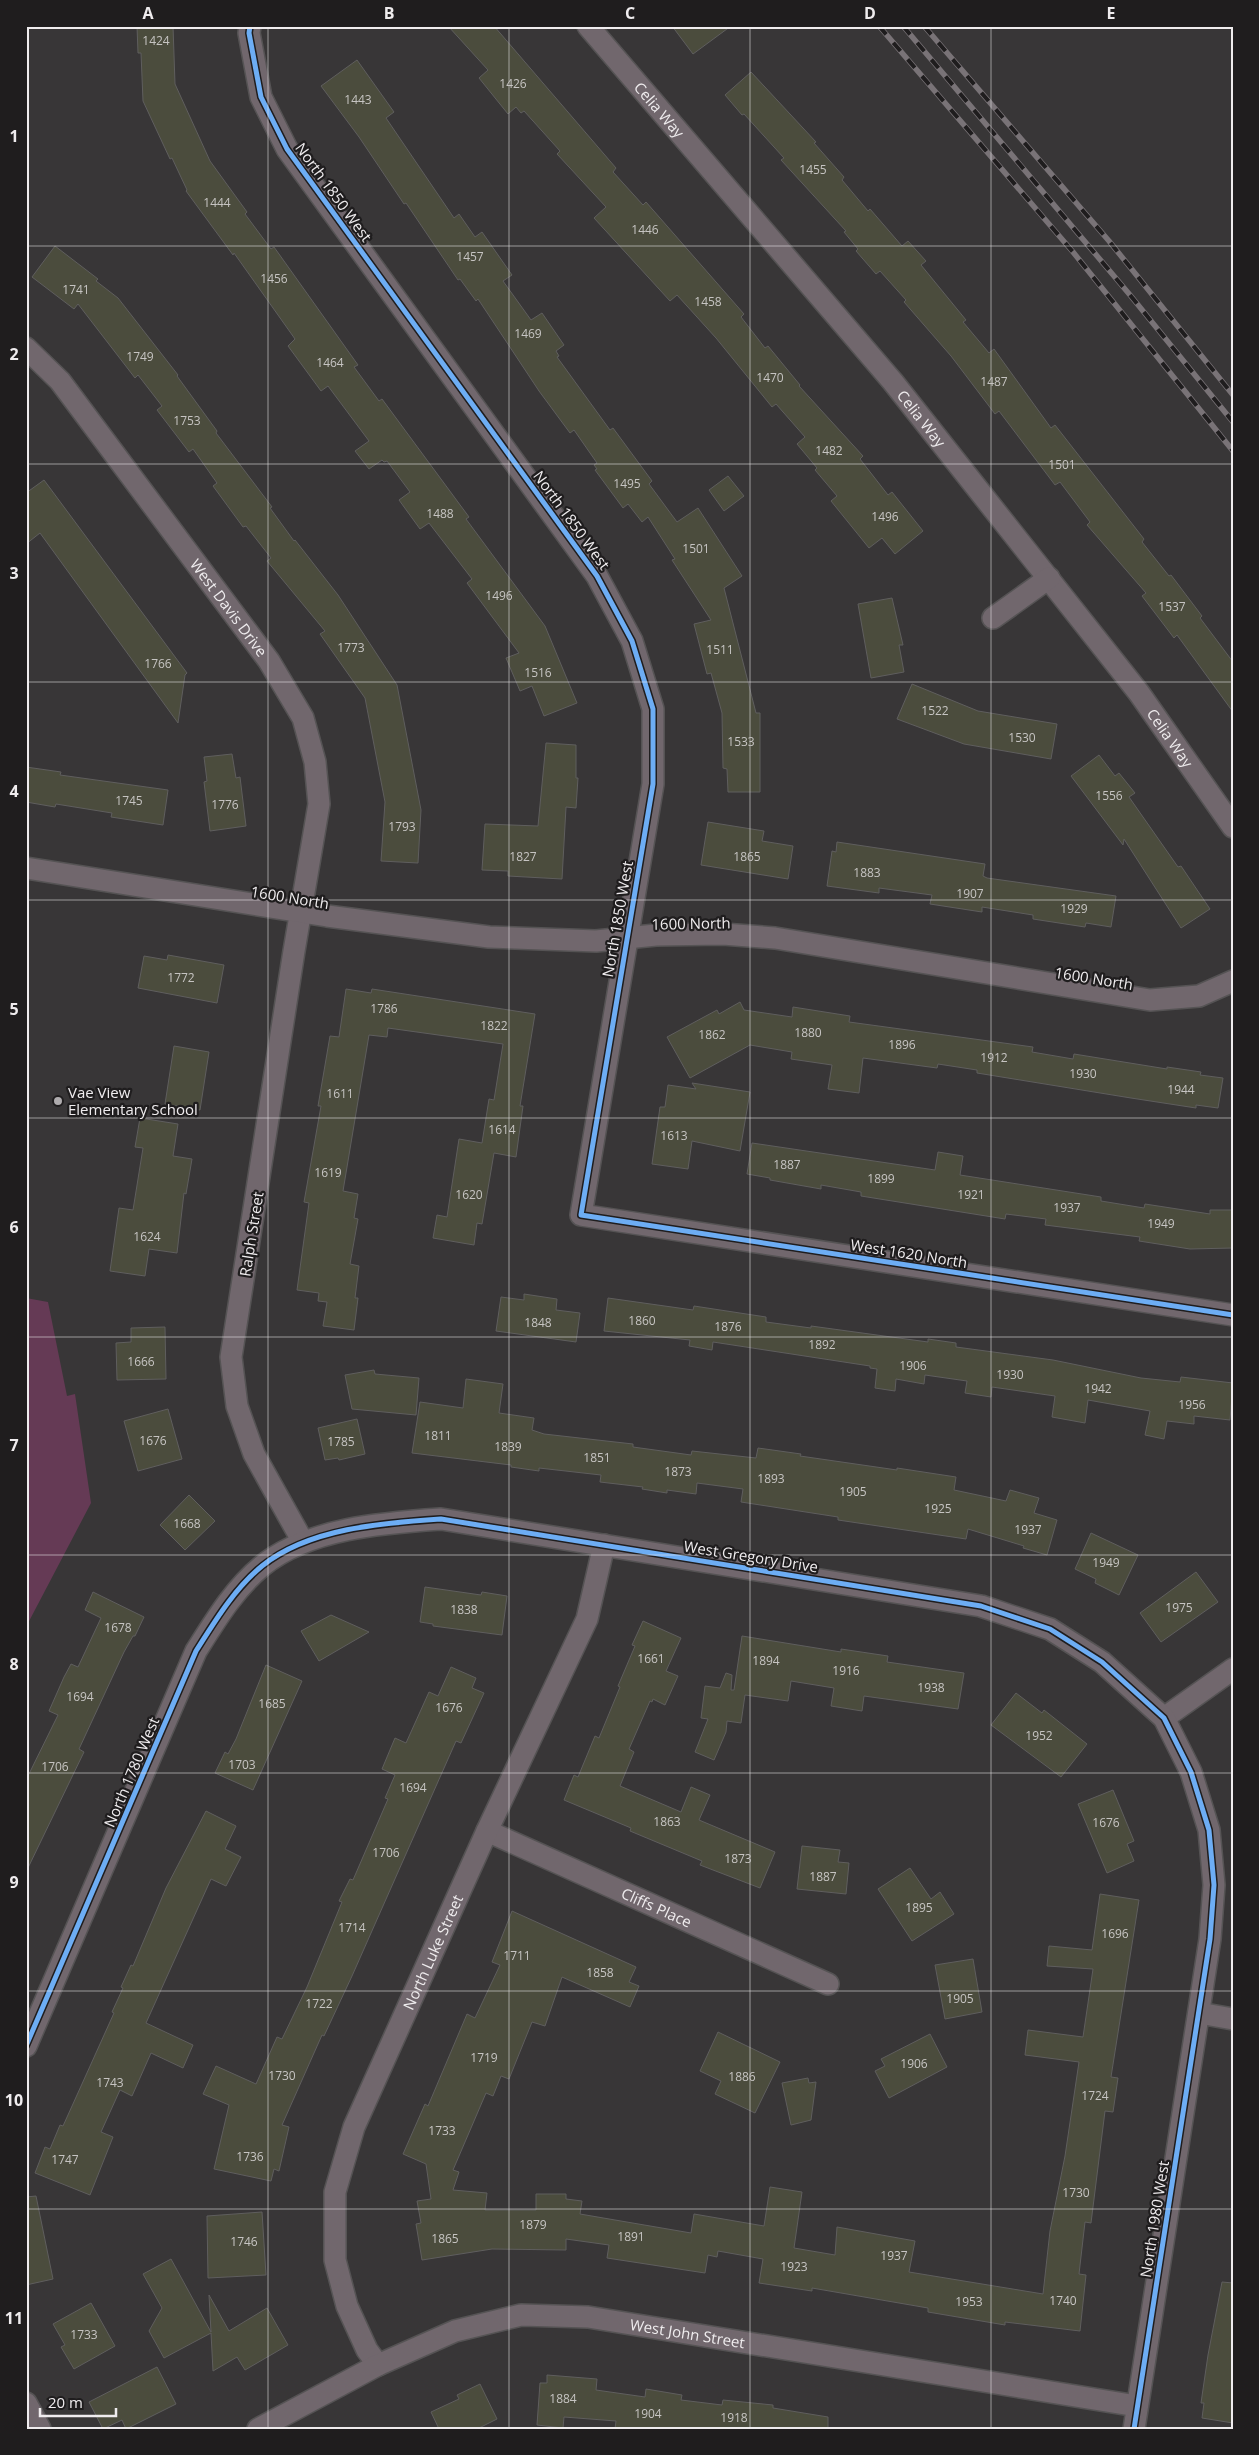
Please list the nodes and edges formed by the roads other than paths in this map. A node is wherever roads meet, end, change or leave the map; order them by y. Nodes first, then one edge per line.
1 (250, 26) edge
2 (588, 26) edge
3 (26, 348) edge
4 (1049, 578) junction
5 (993, 618) dead end
6 (1233, 827) edge
7 (26, 868) edge
8 (302, 912) junction
9 (627, 938) junction
10 (1233, 981) edge
11 (581, 1215) joint
12 (1233, 1315) edge
13 (303, 1542) junction
14 (604, 1545) junction
15 (1233, 1669) edge
16 (1164, 1718) junction
17 (486, 1831) junction
18 (828, 1984) dead end
19 (1198, 2013) junction
20 (1233, 2019) edge
21 (29, 2034) edge
22 (378, 2365) junction
23 (26, 2403) edge
24 (1137, 2406) junction
25 (40, 2429) edge
26 (258, 2429) edge
27 (1134, 2429) edge

1 - 9 street, North 1850 West
2 - 4 street, Celia Way
3 - 8 street, West Davis Drive
4 - 5 street
4 - 6 street, Celia Way
7 - 8 street, 1600 North
8 - 9 street, 1600 North
8 - 13 street, Ralph Street
9 - 10 street, 1600 North
9 - 11 street, North 1850 West
11 - 12 street, West 1620 North
13 - 14 street, West Gregory Drive
13 - 21 street, North 1780 West
14 - 16 street, West Gregory Drive
14 - 17 street, North Luke Street
15 - 16 street
16 - 19 street, North 1980 West
17 - 18 street, Cliffs Place
17 - 22 street, North Luke Street
19 - 20 street
19 - 24 street, North 1980 West
22 - 24 street, West John Street
22 - 26 street, West John Street
23 - 25 street
24 - 27 street, North 1980 West

